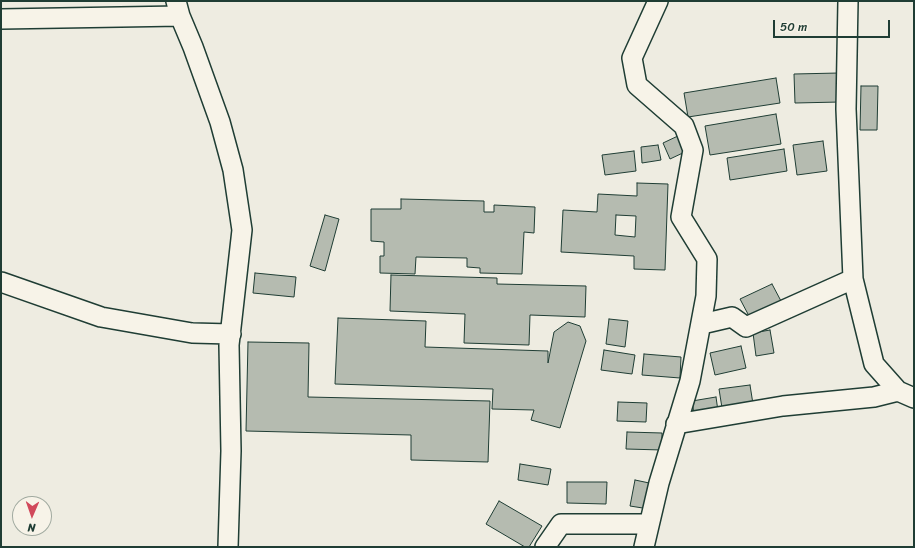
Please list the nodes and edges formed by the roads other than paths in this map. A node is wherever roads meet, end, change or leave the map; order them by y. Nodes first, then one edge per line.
1 (658, 1) edge
2 (848, 1) edge
3 (178, 9) edge
4 (1, 19) edge
5 (853, 279) junction
6 (1, 282) edge
7 (702, 324) junction
8 (231, 334) junction
9 (906, 395) edge
10 (676, 424) junction
11 (649, 524) junction
12 (228, 547) edge
13 (545, 547) edge
14 (644, 547) edge

1 - 7 street
2 - 5 street
3 - 4 street
3 - 8 street
5 - 7 street
5 - 9 street
6 - 8 street
7 - 10 street
8 - 12 street
9 - 10 street
10 - 11 street
11 - 13 street
11 - 14 street

